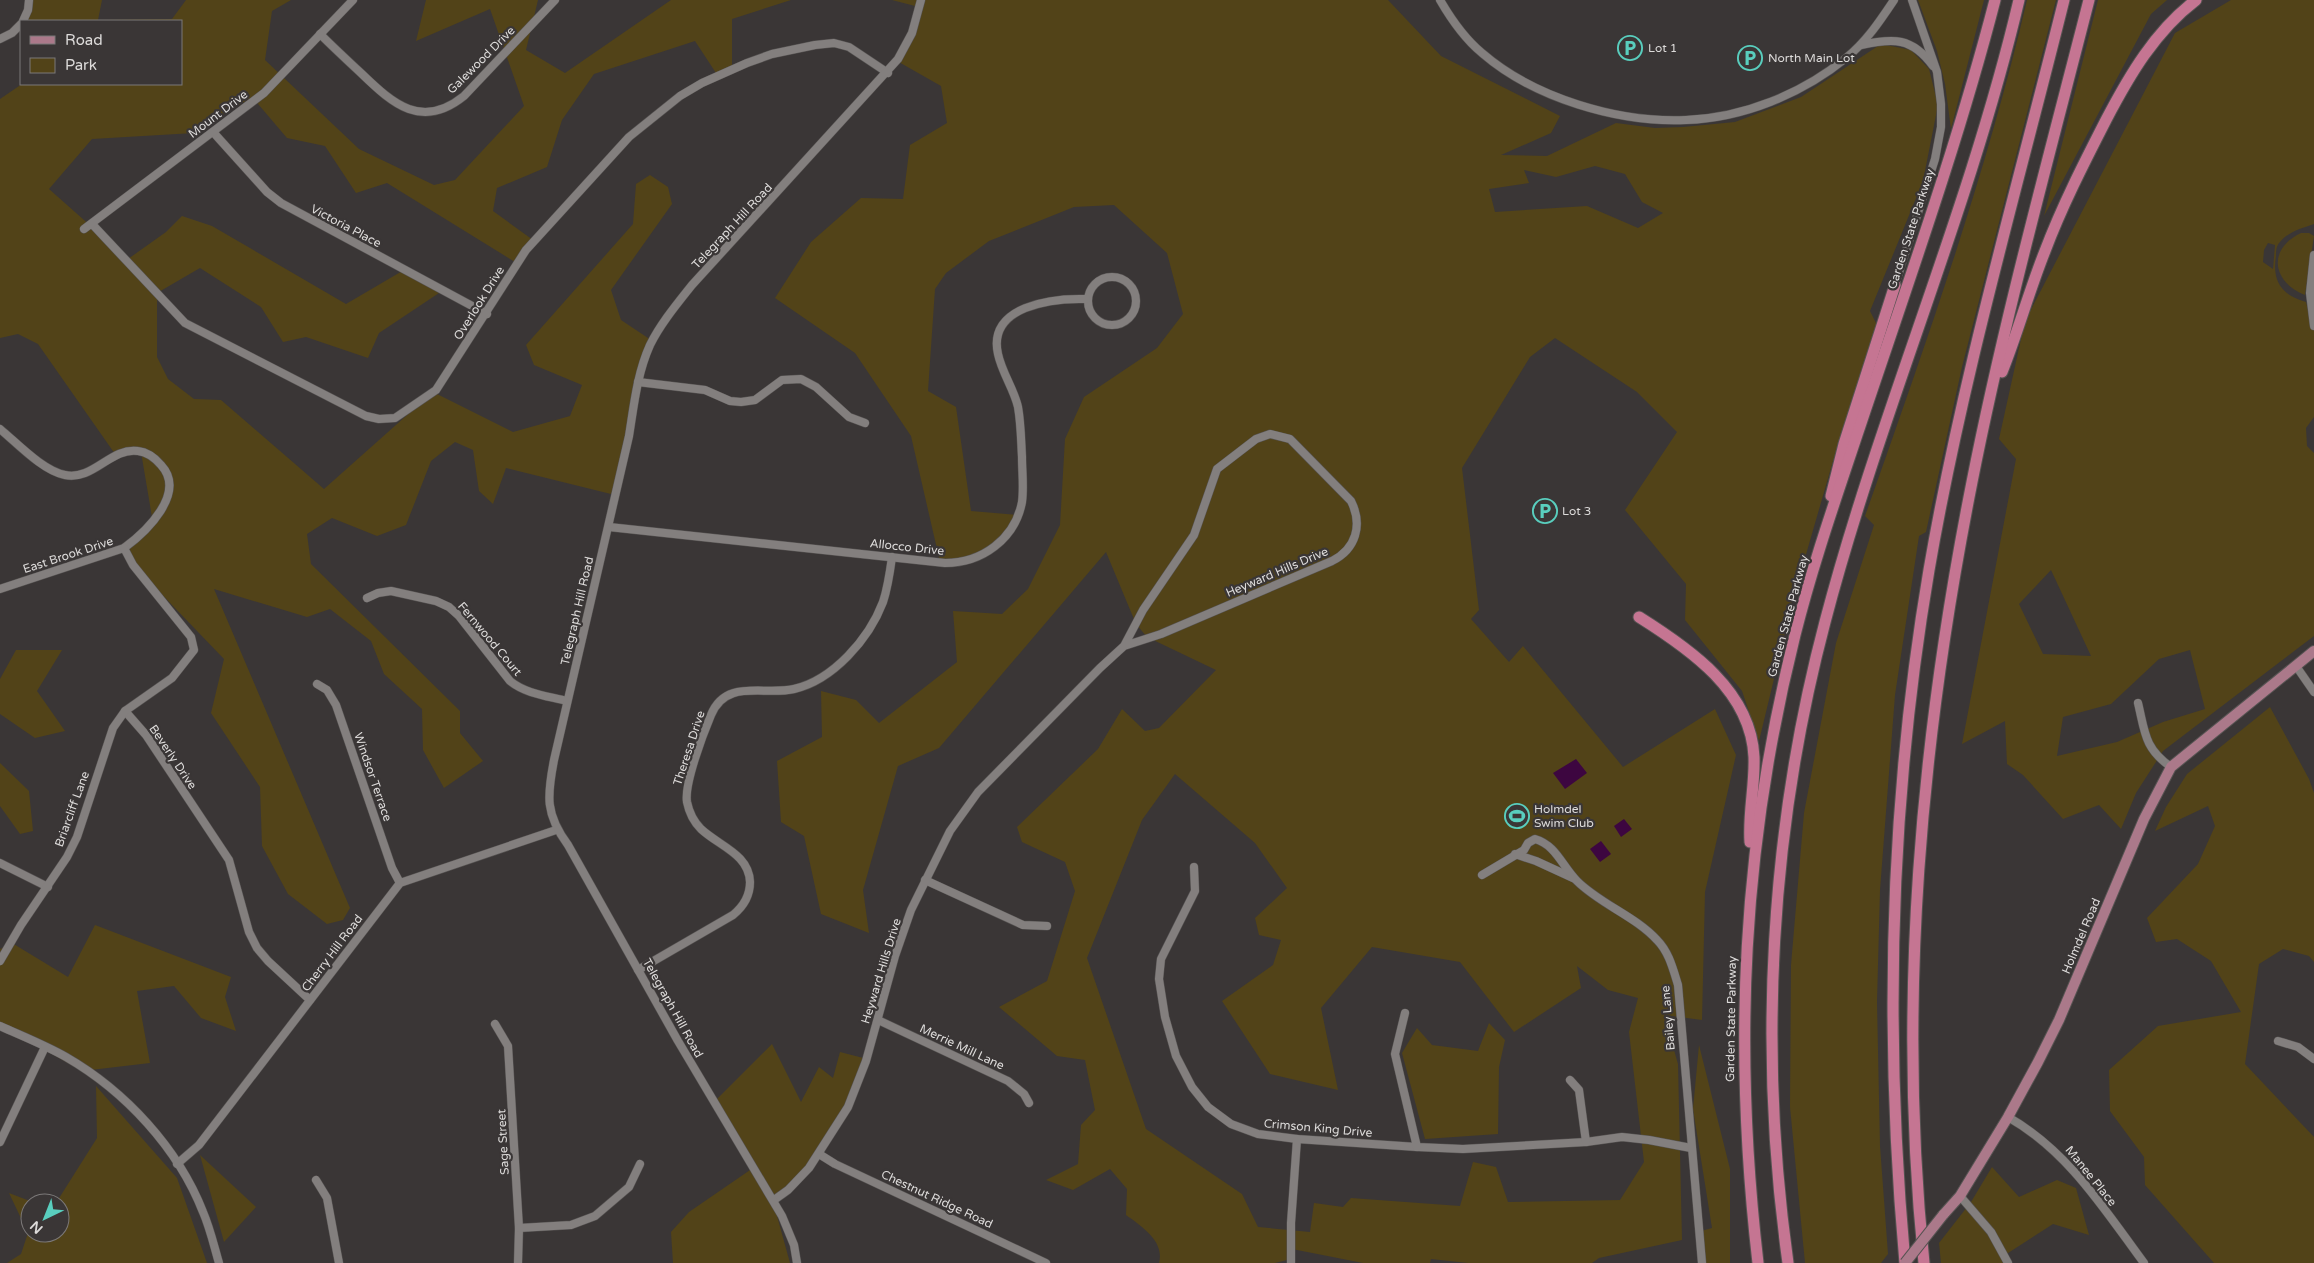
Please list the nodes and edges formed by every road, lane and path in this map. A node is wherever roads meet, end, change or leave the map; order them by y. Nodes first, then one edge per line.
1 (29, 0) edge
2 (352, 0) edge
3 (555, 0) edge
4 (921, 0) edge
5 (1440, 0) edge
6 (1894, 0) edge
7 (1912, 0) edge
8 (1995, 0) edge
9 (2019, 0) edge
10 (2064, 0) edge
11 (2089, 0) edge
12 (2196, 0) edge
13 (23, 20) edge
14 (20, 25) edge
15 (320, 34) junction
16 (0, 39) edge
17 (1860, 45) junction
18 (1937, 72) junction
19 (888, 73) junction
20 (213, 132) junction
21 (92, 224) junction
22 (84, 229) dead end
23 (2314, 255) edge
24 (1895, 285) joint
25 (1086, 299) junction
26 (486, 314) junction
27 (2314, 326) edge
28 (638, 382) junction
29 (1989, 404) junction
30 (865, 423) dead end
31 (0, 430) edge
32 (609, 527) junction
33 (1826, 530) junction
34 (124, 548) junction
35 (892, 557) junction
36 (0, 590) edge
37 (367, 598) dead end
38 (1639, 617) dead end
39 (1124, 646) junction
40 (2314, 651) edge
41 (2296, 666) junction
42 (318, 684) dead end
43 (2314, 692) edge
44 (568, 701) junction
45 (2138, 703) dead end
46 (125, 711) junction
47 (2171, 767) junction
48 (556, 830) junction
49 (1515, 854) junction
50 (0, 863) edge
51 (1752, 867) junction
52 (1194, 868) dead end
53 (1482, 875) dead end
54 (925, 880) junction
55 (1577, 881) junction
56 (400, 883) junction
57 (48, 887) junction
58 (1047, 926) dead end
59 (0, 961) edge
60 (638, 970) junction
61 (310, 1000) junction
62 (1406, 1013) dead end
63 (878, 1020) junction
64 (495, 1024) dead end
65 (0, 1026) edge
66 (2278, 1041) dead end
67 (45, 1047) junction
68 (2314, 1059) edge
69 (1570, 1080) dead end
70 (1029, 1103) dead end
71 (2008, 1117) junction
72 (1297, 1139) junction
73 (0, 1142) edge
74 (1586, 1142) junction
75 (1417, 1147) junction
76 (1691, 1148) junction
77 (819, 1154) junction
78 (177, 1164) junction
79 (640, 1164) dead end
80 (316, 1180) dead end
81 (1960, 1196) junction
82 (774, 1200) junction
83 (519, 1228) junction
84 (219, 1263) edge
85 (339, 1263) edge
86 (518, 1263) edge
87 (797, 1263) edge
88 (1046, 1263) edge
89 (1291, 1263) edge
90 (1702, 1263) edge
91 (1758, 1263) edge
92 (1788, 1263) edge
93 (1905, 1263) edge
94 (1924, 1263) edge
95 (2008, 1263) edge
96 (2144, 1263) edge

1 - 13 street
2 - 15 street, Mount Drive
3 - 15 street, Galewood Drive
4 - 19 street, Telegraph Hill Road
5 - 17 street
6 - 17 street
7 - 18 street
8 - 33 highway, Garden State Parkway
9 - 92 highway
10 - 93 highway
11 - 29 highway
12 - 29 highway
14 - 16 street
15 - 20 street, Mount Drive
17 - 18 street
18 - 24 street
19 - 26 street, Overlook Drive
19 - 28 street, Telegraph Hill Road
20 - 21 street, Mount Drive
20 - 26 street, Victoria Place
21 - 22 street, Mount Drive
21 - 26 street, Overlook Drive
23 - 27 street
24 - 33 highway
25 - 25 street
25 - 35 street, Allocco Drive
28 - 30 street
28 - 32 street, Telegraph Hill Road
29 - 94 highway
31 - 34 street, East Brook Drive
32 - 35 street, Allocco Drive
32 - 44 street, Telegraph Hill Road
33 - 51 highway, Garden State Parkway
34 - 36 street, East Brook Drive
34 - 46 street
35 - 60 street, Theresa Drive
37 - 44 street, Fernwood Court
38 - 51 highway
39 - 39 street, Heyward Hills Drive
39 - 54 street, Heyward Hills Drive
40 - 41 main road, Holmdel Road
41 - 43 street
41 - 47 main road, Holmdel Road
42 - 56 street, Windsor Terrace
44 - 48 street, Telegraph Hill Road
45 - 47 street
46 - 57 street, Briarcliff Lane
46 - 61 street, Beverly Drive
47 - 71 main road, Holmdel Road
48 - 56 street
48 - 60 street, Telegraph Hill Road
49 - 53 street, Bailey Lane
49 - 55 street
49 - 55 street, Bailey Lane
50 - 57 street
51 - 91 highway, Garden State Parkway
52 - 72 street, Crimson King Drive
54 - 58 street
54 - 63 street, Heyward Hills Drive
55 - 76 street, Bailey Lane
56 - 61 street, Cherry Hill Road
57 - 59 street, Briarcliff Lane
60 - 82 street, Telegraph Hill Road
61 - 78 street, Cherry Hill Road
62 - 75 street
63 - 70 street, Merrie Mill Lane
63 - 77 street, Heyward Hills Drive
64 - 83 street, Sage Street
65 - 67 street
66 - 68 street
67 - 73 street
67 - 78 street
69 - 74 street
71 - 81 main road, Holmdel Road
71 - 96 street, Manee Place
72 - 75 street, Crimson King Drive
72 - 89 street
74 - 75 street, Crimson King Drive
74 - 76 street, Crimson King Drive
76 - 90 street, Bailey Lane
77 - 82 street, Heyward Hills Drive
77 - 88 street, Chestnut Ridge Road
78 - 84 street
79 - 83 street
80 - 85 street
81 - 93 main road, Holmdel Road, bridge
81 - 95 street
82 - 87 street, Telegraph Hill Road
83 - 86 street, Sage Street

